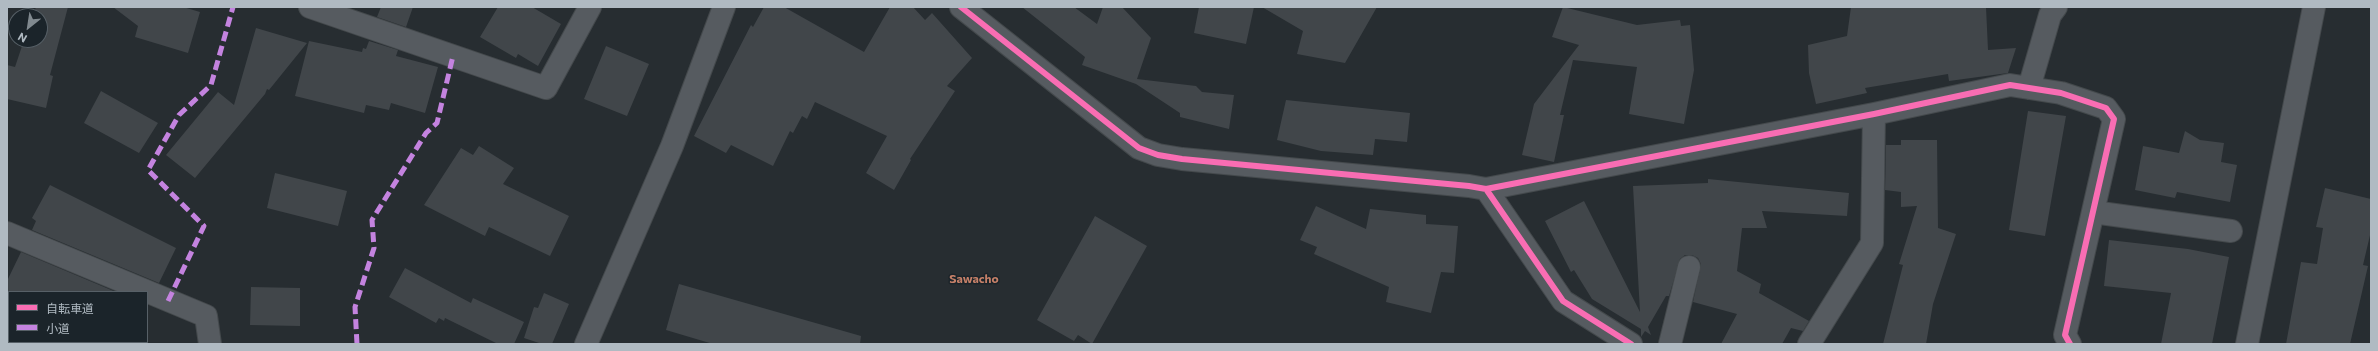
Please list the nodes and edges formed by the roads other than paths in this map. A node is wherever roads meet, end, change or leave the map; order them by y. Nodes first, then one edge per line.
1 (310, 7) edge
2 (590, 7) edge
3 (724, 7) edge
4 (961, 7) edge
5 (2056, 7) edge
6 (2314, 7) edge
7 (2029, 88) junction
8 (1874, 114) junction
9 (1486, 189) junction
10 (2093, 212) junction
11 (2231, 231) dead end
12 (7, 233) edge
13 (1689, 267) dead end
14 (146, 291) edge
15 (148, 292) edge
16 (210, 344) edge
17 (586, 344) edge
18 (1631, 344) edge
19 (1670, 344) edge
20 (1809, 344) edge
21 (2070, 344) edge
22 (2248, 344) edge

1 - 2 street
3 - 17 street
4 - 9 street
5 - 7 street
6 - 22 street
7 - 8 street
7 - 10 street
8 - 9 street
8 - 20 street
9 - 18 street
10 - 11 street
10 - 21 street
12 - 14 street
13 - 19 street
15 - 16 street

